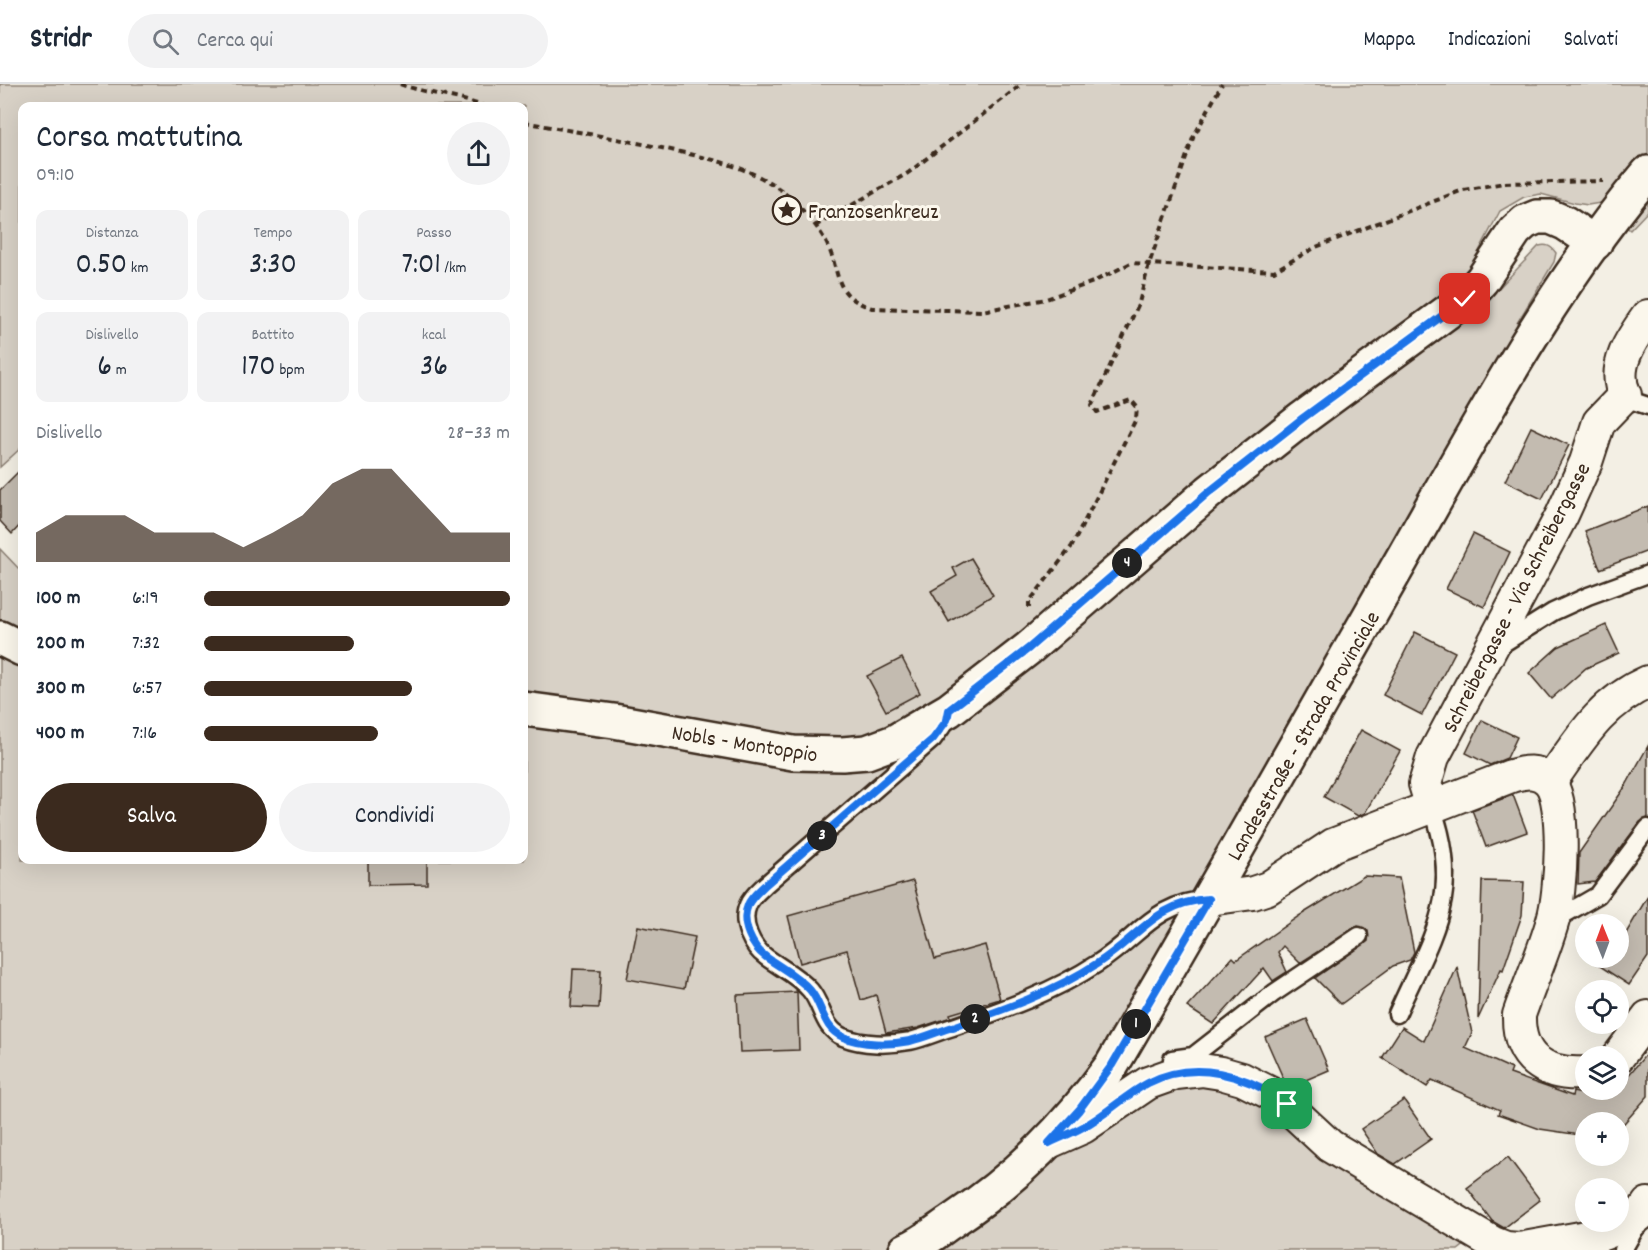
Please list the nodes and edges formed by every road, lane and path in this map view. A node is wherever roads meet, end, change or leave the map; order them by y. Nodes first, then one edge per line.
1 (400, 84) edge
2 (1022, 84) edge
3 (1222, 84) edge
4 (471, 102) edge
5 (528, 123) edge
6 (1639, 183) edge
7 (815, 226) junction
8 (1595, 243) junction
9 (1149, 264) junction
10 (1648, 316) edge
11 (1637, 400) edge
12 (1648, 574) edge
13 (0, 638) edge
14 (18, 647) edge
15 (1029, 648) junction
16 (1490, 651) junction
17 (1648, 682) edge
18 (528, 710) edge
19 (949, 710) junction
20 (1550, 782) junction
21 (1432, 807) junction
22 (1648, 828) edge
23 (1209, 899) junction
24 (1553, 921) junction
25 (1359, 936) dead end
26 (1397, 1014) dead end
27 (1648, 1017) edge
28 (1626, 1046) edge
29 (1575, 1073) edge
30 (1148, 1083) junction
31 (1049, 1143) junction
32 (1645, 1208) edge
33 (906, 1250) edge
34 (1623, 1250) edge

1 - 4 path
2 - 7 path
3 - 9 path
5 - 7 path
6 - 8 street, Landesstraße - Strada Provinciale
6 - 9 path
7 - 9 path
8 - 15 street, Nobls - Montoppio
8 - 23 street, Landesstraße - Strada Provinciale
9 - 15 path
10 - 11 street, Schreibergasse - Via Schreibergasse
11 - 16 street, Schreibergasse - Via Schreibergasse
12 - 16 lane
13 - 14 street
15 - 19 street, Nobls - Montoppio
16 - 21 street, Schreibergasse - Via Schreibergasse
17 - 20 street
18 - 19 street, Nobls - Montoppio
19 - 23 lane
20 - 21 street
20 - 24 street
21 - 23 street
21 - 26 lane
22 - 24 lane
23 - 31 street, Landesstraße - Strada Provinciale
24 - 29 street
25 - 30 lane
27 - 28 street
30 - 31 street
30 - 32 street
31 - 33 street, Landesstraße - Strada Provinciale
32 - 34 lane

